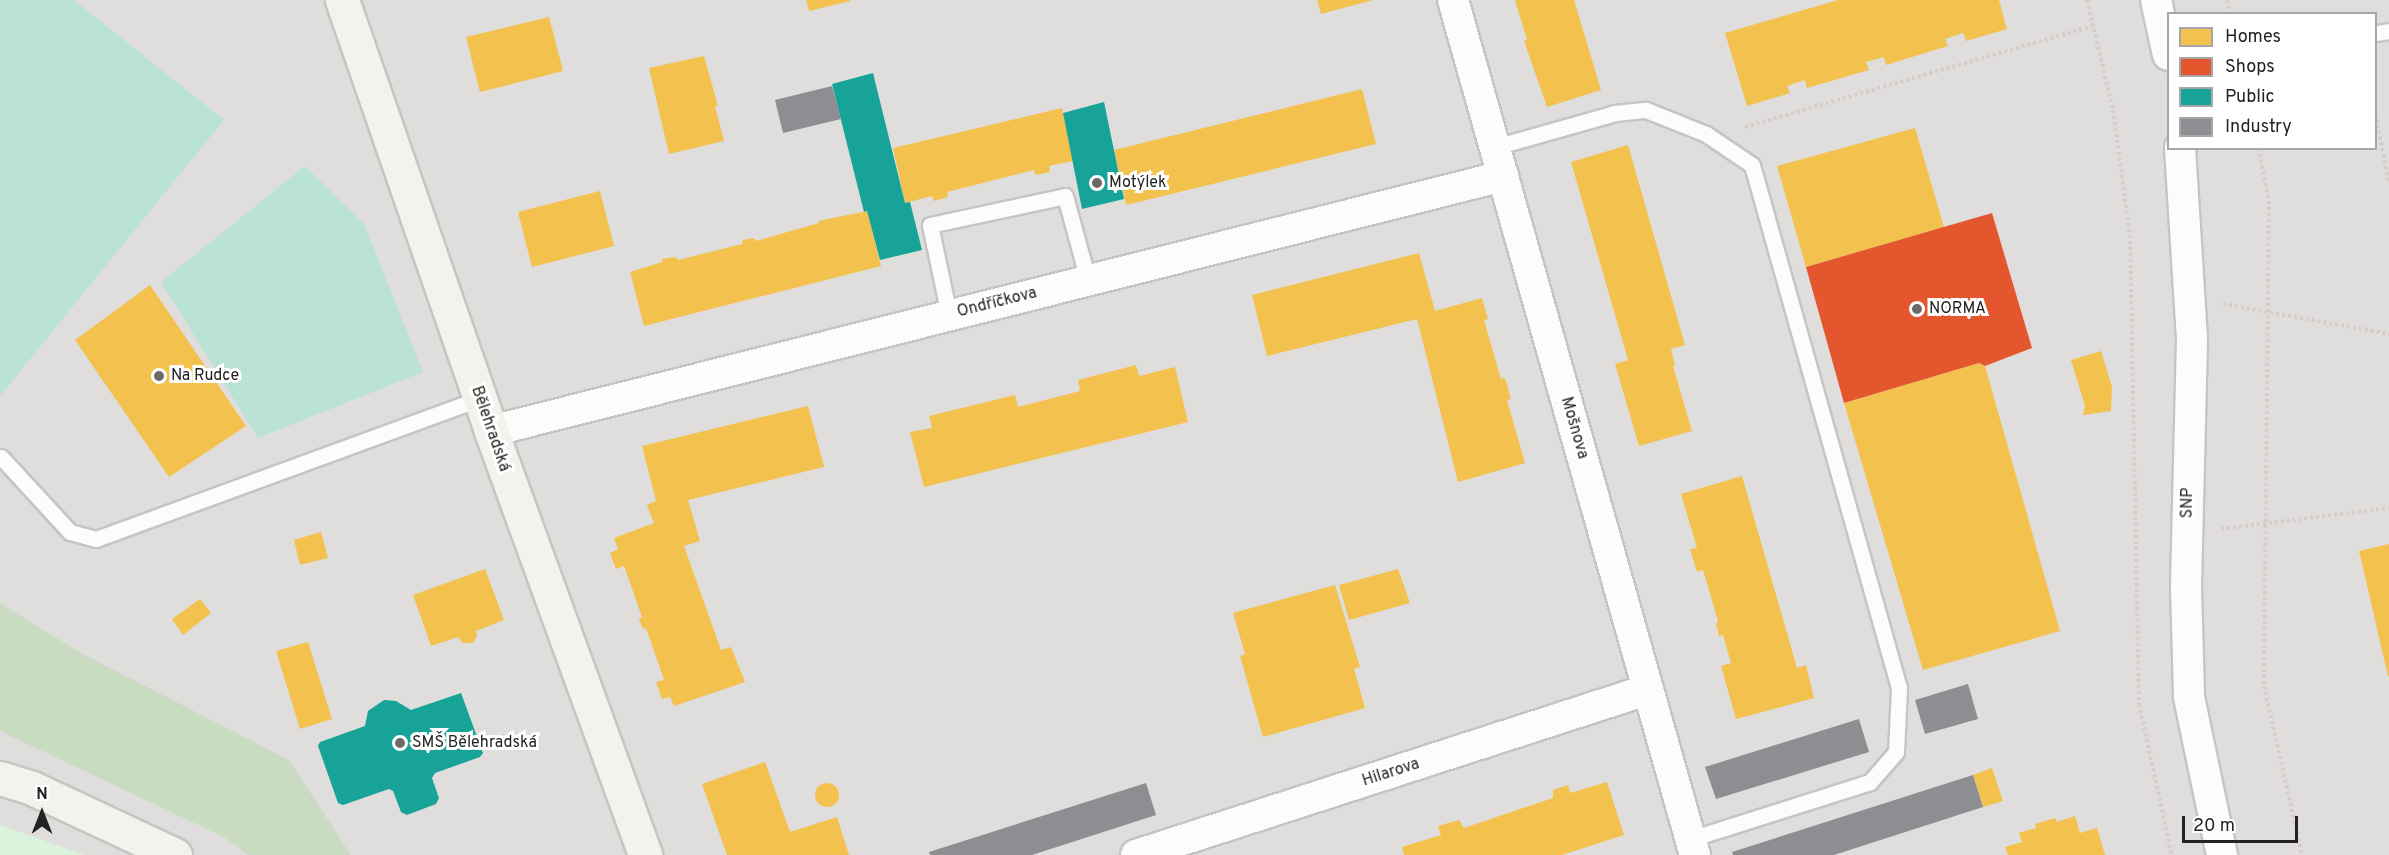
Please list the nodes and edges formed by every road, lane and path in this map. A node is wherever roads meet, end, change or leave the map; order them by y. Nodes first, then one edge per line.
1 (342, 0) edge
2 (1453, 0) edge
3 (2087, 0) edge
4 (2156, 0) edge
5 (2093, 26) junction
6 (2167, 47) edge
7 (2377, 125) edge
8 (1706, 134) junction
9 (1495, 147) junction
10 (2180, 150) edge
11 (2259, 150) edge
12 (1503, 176) junction
13 (2389, 181) edge
14 (1089, 280) junction
15 (2190, 299) junction
16 (2269, 311) junction
17 (949, 315) junction
18 (2389, 334) edge
19 (479, 399) junction
20 (491, 431) junction
21 (1, 457) edge
22 (2389, 508) edge
23 (2267, 524) junction
24 (2187, 533) junction
25 (1647, 690) junction
26 (0, 778) edge
27 (1693, 847) edge
28 (175, 855) edge
29 (645, 855) edge
30 (1136, 855) edge
31 (2172, 855) edge
32 (2222, 855) edge
33 (2302, 855) edge

1 - 19 street, Bělehradská
2 - 9 street, Mošnova
3 - 5 path
4 - 6 street
5 - 8 path
5 - 31 path
7 - 13 path
8 - 9 lane
8 - 27 lane
9 - 12 street, Mošnova
10 - 15 street, SNP
11 - 16 path
12 - 14 street, Ondříčkova
12 - 25 street, Mošnova
14 - 17 street, Ondříčkova
14 - 17 lane
15 - 16 path
15 - 24 street, SNP
16 - 18 path
16 - 23 path
17 - 20 street, Ondříčkova
19 - 20 street, Bělehradská
19 - 21 lane
20 - 29 street, Bělehradská
22 - 23 path
23 - 24 path
23 - 33 path
24 - 32 street, SNP
25 - 27 street, Mošnova
25 - 30 street, Hilarova
26 - 28 street

